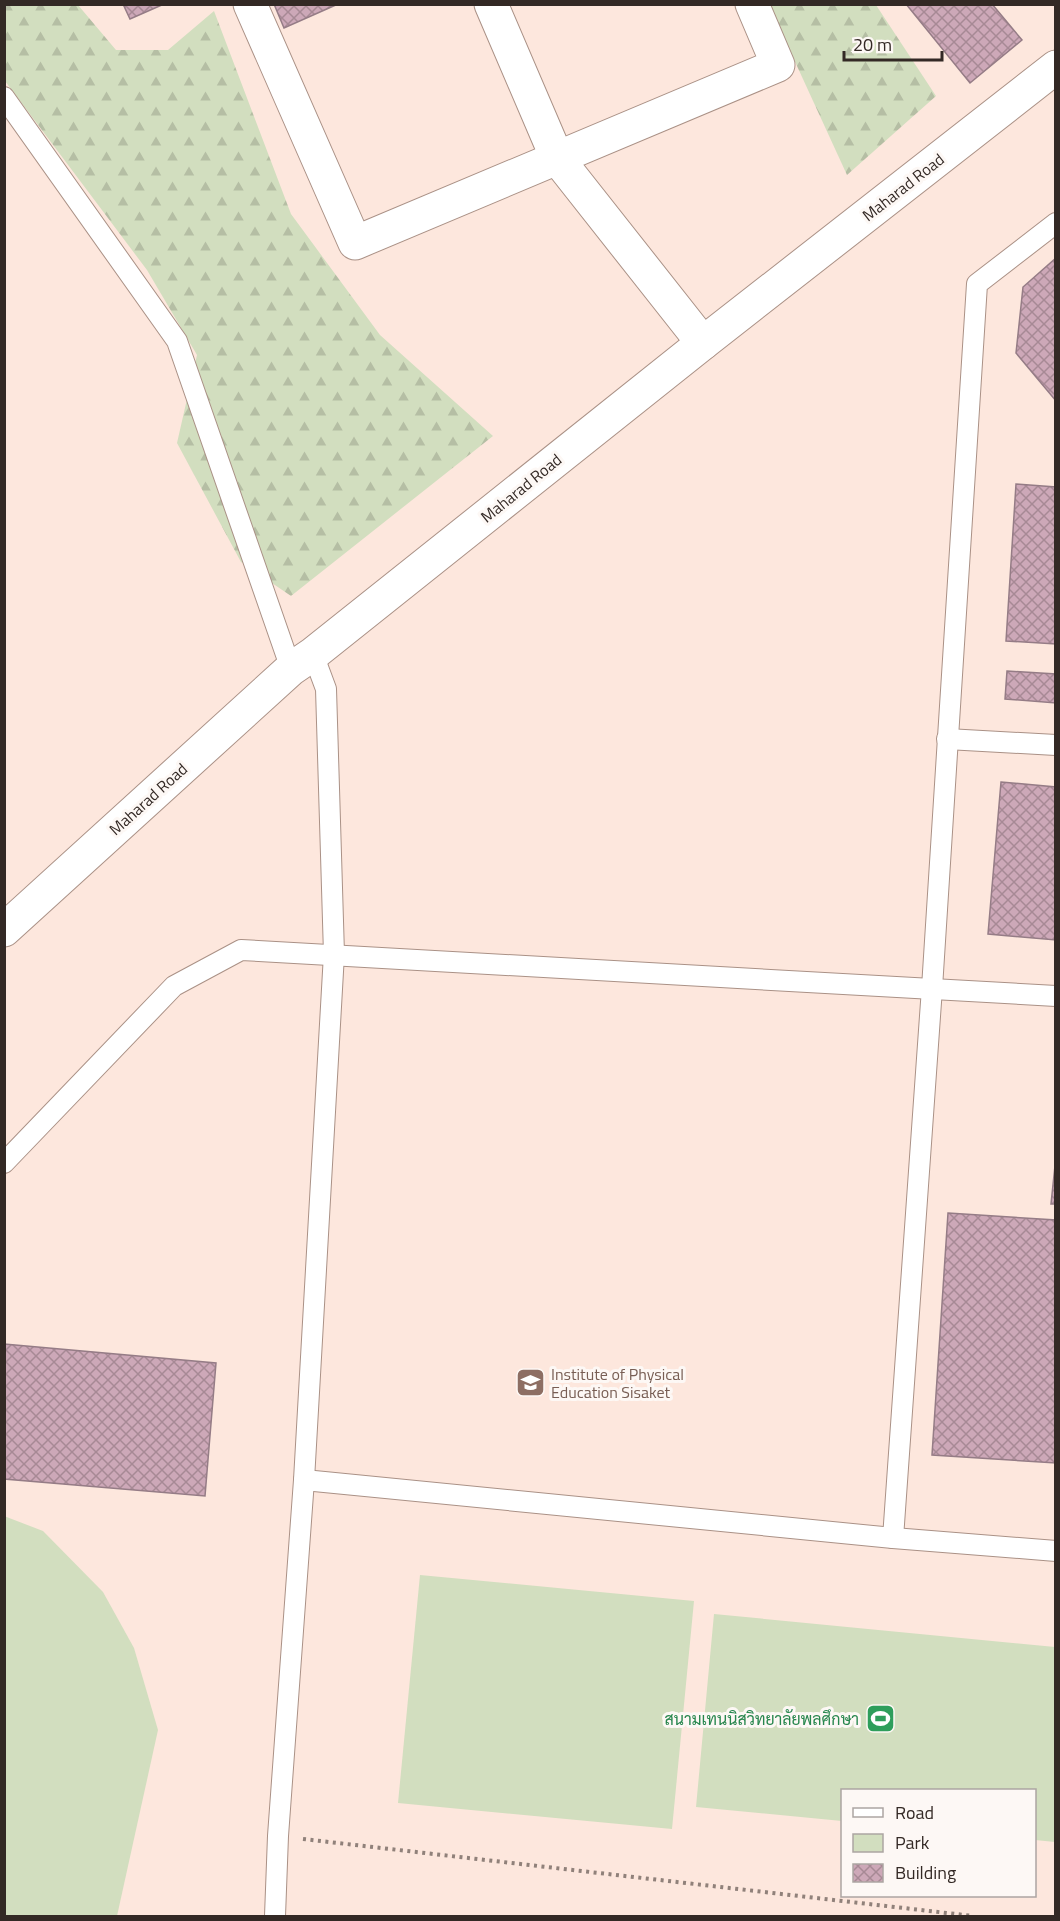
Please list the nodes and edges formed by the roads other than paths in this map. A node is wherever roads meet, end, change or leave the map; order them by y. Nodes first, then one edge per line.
1 (250, 4) edge
2 (490, 4) edge
3 (752, 4) edge
4 (1056, 67) edge
5 (4, 97) edge
6 (556, 158) junction
7 (1056, 223) edge
8 (703, 343) junction
9 (302, 662) junction
10 (947, 739) junction
11 (1056, 745) edge
12 (4, 930) edge
13 (334, 954) junction
14 (932, 988) junction
15 (1056, 996) edge
16 (4, 1163) edge
17 (304, 1480) junction
18 (893, 1538) junction
19 (1056, 1551) edge
20 (275, 1917) edge

1 - 6 street
2 - 6 street
3 - 6 street
4 - 8 street, Maharad Road
5 - 9 lane
6 - 8 street
7 - 10 lane
8 - 9 street, Maharad Road
9 - 12 street, Maharad Road
9 - 13 lane
10 - 11 lane
10 - 14 lane
13 - 14 lane
13 - 16 lane
13 - 17 lane
14 - 15 lane
14 - 18 lane
17 - 18 lane
17 - 20 lane
18 - 19 lane

